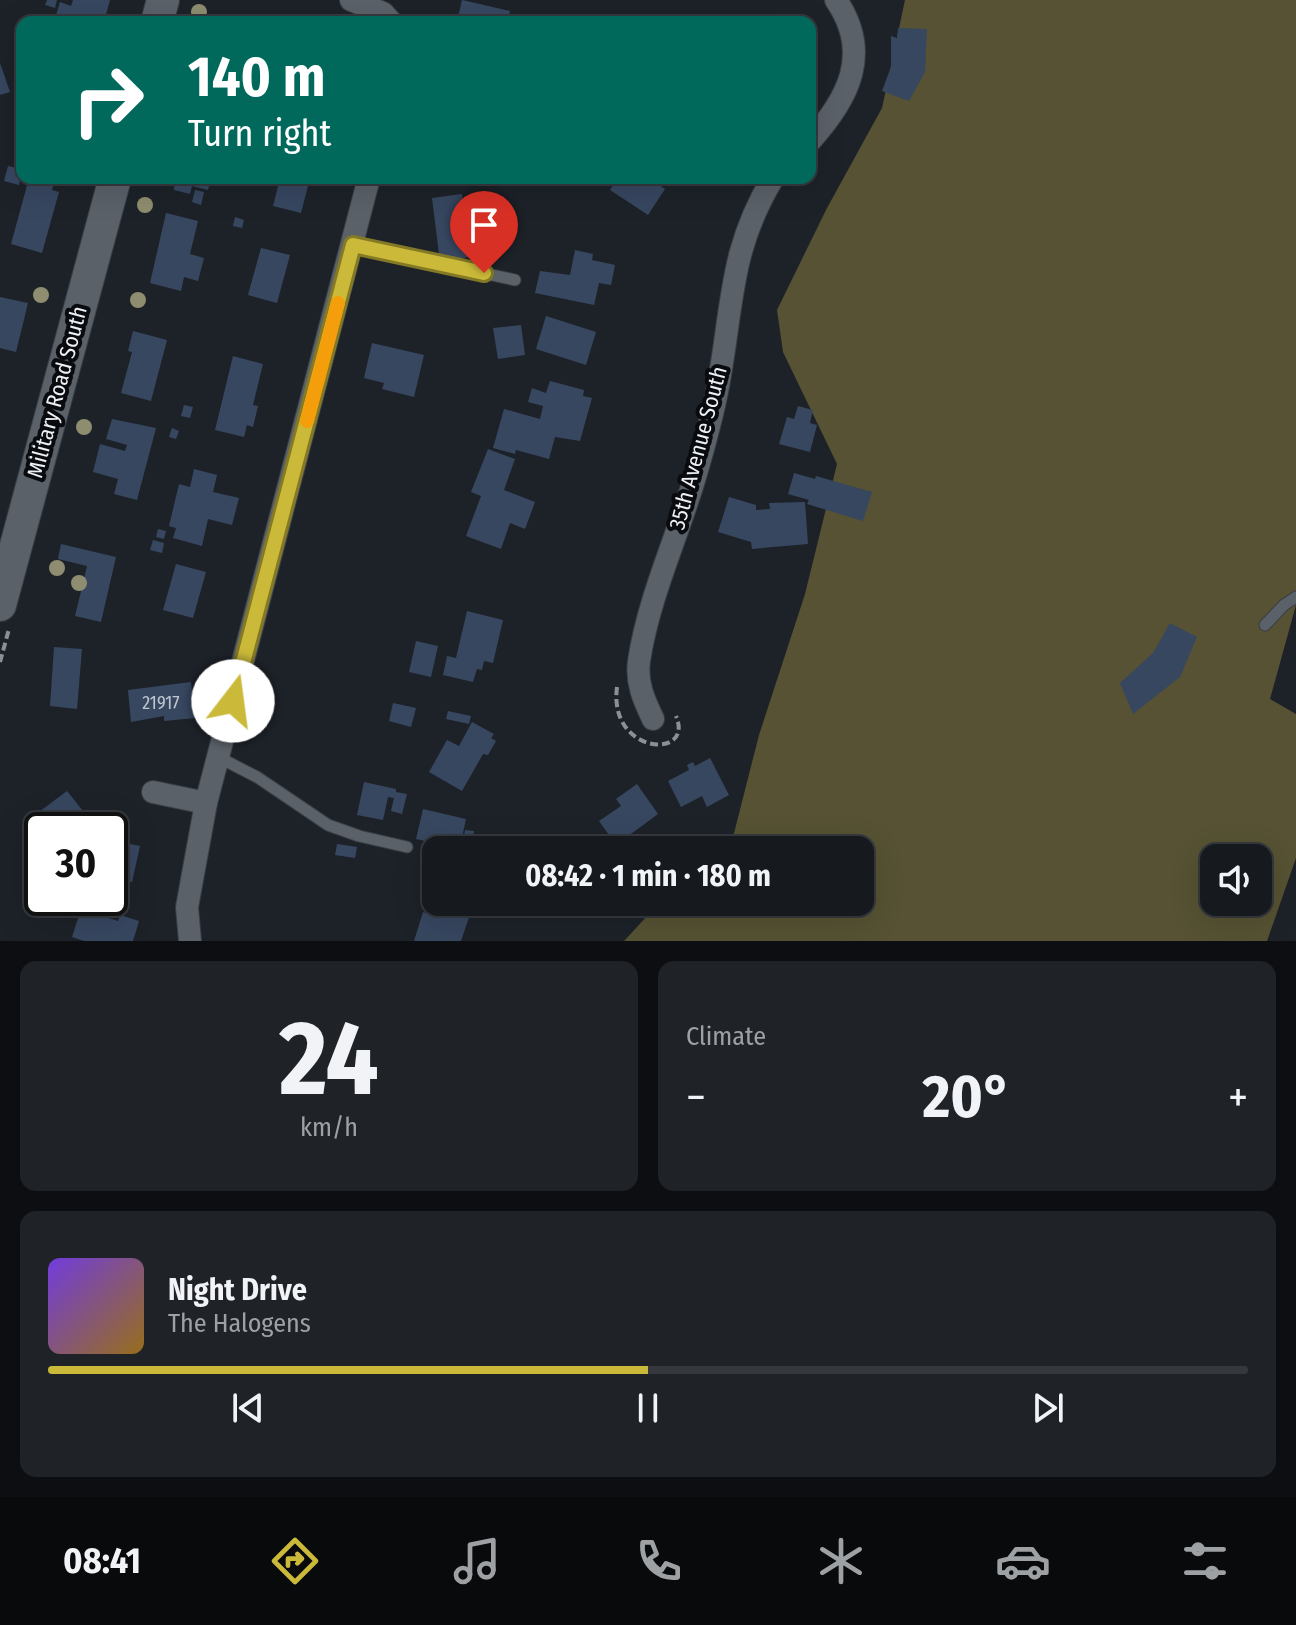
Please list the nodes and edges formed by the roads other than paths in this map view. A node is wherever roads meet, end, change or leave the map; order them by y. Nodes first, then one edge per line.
1 (351, 0) edge
2 (836, 0) edge
3 (386, 16) edge
4 (816, 133) edge
5 (113, 184) edge
6 (368, 184) edge
7 (770, 184) edge
8 (353, 245) junction
9 (515, 280) dead end
10 (1296, 597) edge
11 (0, 605) edge
12 (1265, 625) dead end
13 (653, 719) dead end
14 (218, 757) junction
15 (153, 792) dead end
16 (206, 803) junction
17 (407, 847) dead end
18 (190, 941) edge

1 - 3 street
2 - 4 street
5 - 11 main road, Military Road South
6 - 8 street
7 - 13 street, 35th Avenue South
8 - 9 lane
8 - 14 street
10 - 12 lane
14 - 16 street
14 - 17 lane
15 - 16 street
16 - 18 street

